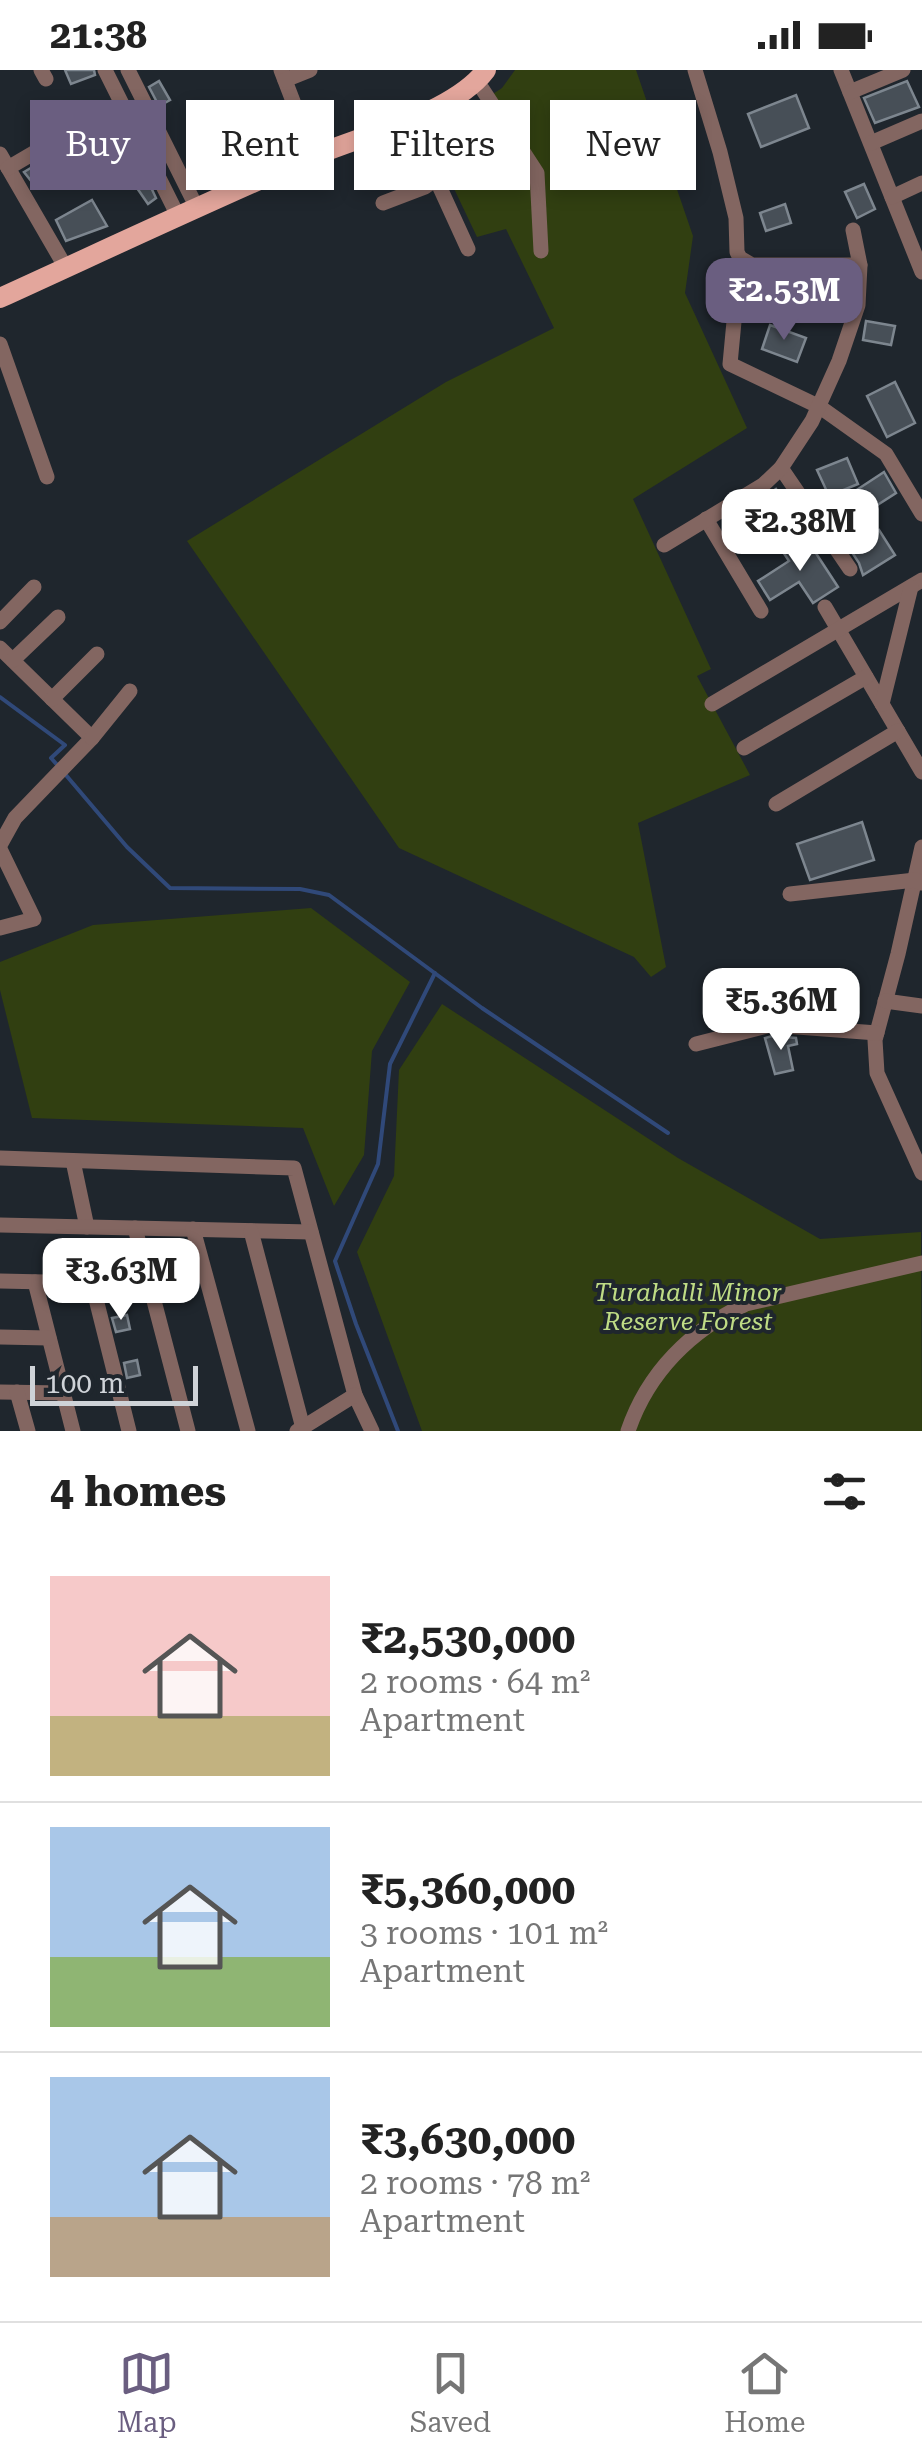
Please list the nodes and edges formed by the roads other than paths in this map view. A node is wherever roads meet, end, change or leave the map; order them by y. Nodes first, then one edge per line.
1 (106, 70) edge
2 (128, 70) edge
3 (310, 70) edge
4 (695, 70) edge
5 (841, 70) edge
6 (903, 70) edge
7 (283, 75) edge
8 (482, 75) edge
9 (850, 92) junction
10 (293, 100) edge
11 (452, 100) edge
12 (922, 120) edge
13 (870, 144) junction
14 (30, 151) edge
15 (4, 161) edge
16 (922, 183) edge
17 (238, 190) edge
18 (415, 190) edge
19 (441, 190) edge
20 (892, 197) junction
21 (383, 203) dead end
22 (188, 212) junction
23 (853, 230) dead end
24 (468, 249) dead end
25 (918, 249) edge
26 (541, 252) dead end
27 (740, 258) junction
28 (860, 264) junction
29 (66, 268) junction
30 (922, 272) edge
31 (0, 298) edge
32 (0, 344) edge
33 (820, 407) junction
34 (781, 468) junction
35 (47, 477) dead end
36 (922, 514) edge
37 (706, 519) junction
38 (664, 545) dead end
39 (850, 568) dead end
40 (916, 584) edge
41 (34, 588) dead end
42 (825, 607) dead end
43 (761, 611) dead end
44 (58, 617) dead end
45 (0, 622) edge
46 (838, 630) junction
47 (0, 648) edge
48 (96, 654) dead end
49 (13, 660) junction
50 (866, 677) junction
51 (130, 691) dead end
52 (52, 698) junction
53 (712, 704) dead end
54 (882, 704) junction
55 (898, 731) junction
56 (92, 738) junction
57 (744, 748) dead end
58 (922, 772) edge
59 (776, 804) dead end
60 (0, 847) edge
61 (922, 847) edge
62 (918, 882) edge
63 (790, 894) dead end
64 (904, 927) junction
65 (0, 928) edge
66 (922, 932) edge
67 (885, 1001) junction
68 (922, 1006) edge
69 (877, 1033) junction
70 (696, 1044) dead end
71 (0, 1158) edge
72 (73, 1160) junction
73 (921, 1169) edge
74 (0, 1225) edge
75 (87, 1227) junction
76 (135, 1228) junction
77 (193, 1229) junction
78 (251, 1230) junction
79 (311, 1232) junction
80 (922, 1263) edge
81 (0, 1281) edge
82 (148, 1281) junction
83 (35, 1282) junction
84 (92, 1284) junction
85 (0, 1337) edge
86 (49, 1338) junction
87 (8, 1392) edge
88 (63, 1393) junction
89 (355, 1395) junction
90 (300, 1429) edge
91 (28, 1431) edge
92 (73, 1431) edge
93 (130, 1431) edge
94 (188, 1431) edge
95 (248, 1431) edge
96 (372, 1431) edge
97 (628, 1431) edge

1 - 22 street
2 - 22 street
3 - 7 street
4 - 27 street
5 - 9 street
6 - 9 street
7 - 10 street
8 - 11 main road
8 - 26 street
9 - 13 street
12 - 13 street
13 - 20 street
14 - 15 street
15 - 29 street
16 - 20 street
17 - 22 main road
18 - 21 street
19 - 24 street
20 - 25 street
22 - 29 main road
23 - 28 street
25 - 30 street
27 - 28 street
27 - 33 street
28 - 33 street
29 - 31 main road
32 - 35 street
33 - 34 street
33 - 36 street
34 - 37 street
34 - 39 street
37 - 38 street
37 - 43 street
40 - 46 street
40 - 54 street
41 - 45 street
42 - 46 street
44 - 49 street
46 - 50 street
46 - 53 street
47 - 49 street
48 - 52 street
49 - 52 street
50 - 54 street
50 - 57 street
51 - 56 street
52 - 56 street
54 - 55 street
55 - 58 street
55 - 59 street
56 - 60 street
60 - 65 street
61 - 62 street
62 - 63 street
62 - 64 street
64 - 66 street
64 - 67 street
67 - 68 street
67 - 69 street
69 - 70 street
69 - 73 street
71 - 72 street
72 - 75 street
72 - 79 street
74 - 75 street
75 - 76 street
76 - 77 street
76 - 82 street
77 - 78 street
77 - 95 street
78 - 79 street
78 - 90 street
79 - 89 street
80 - 97 street
81 - 83 street
82 - 84 street
82 - 94 street
83 - 84 street
83 - 86 street
84 - 93 street
85 - 86 street
86 - 88 street
87 - 88 street
87 - 91 street
88 - 92 street
89 - 90 street
89 - 96 street

